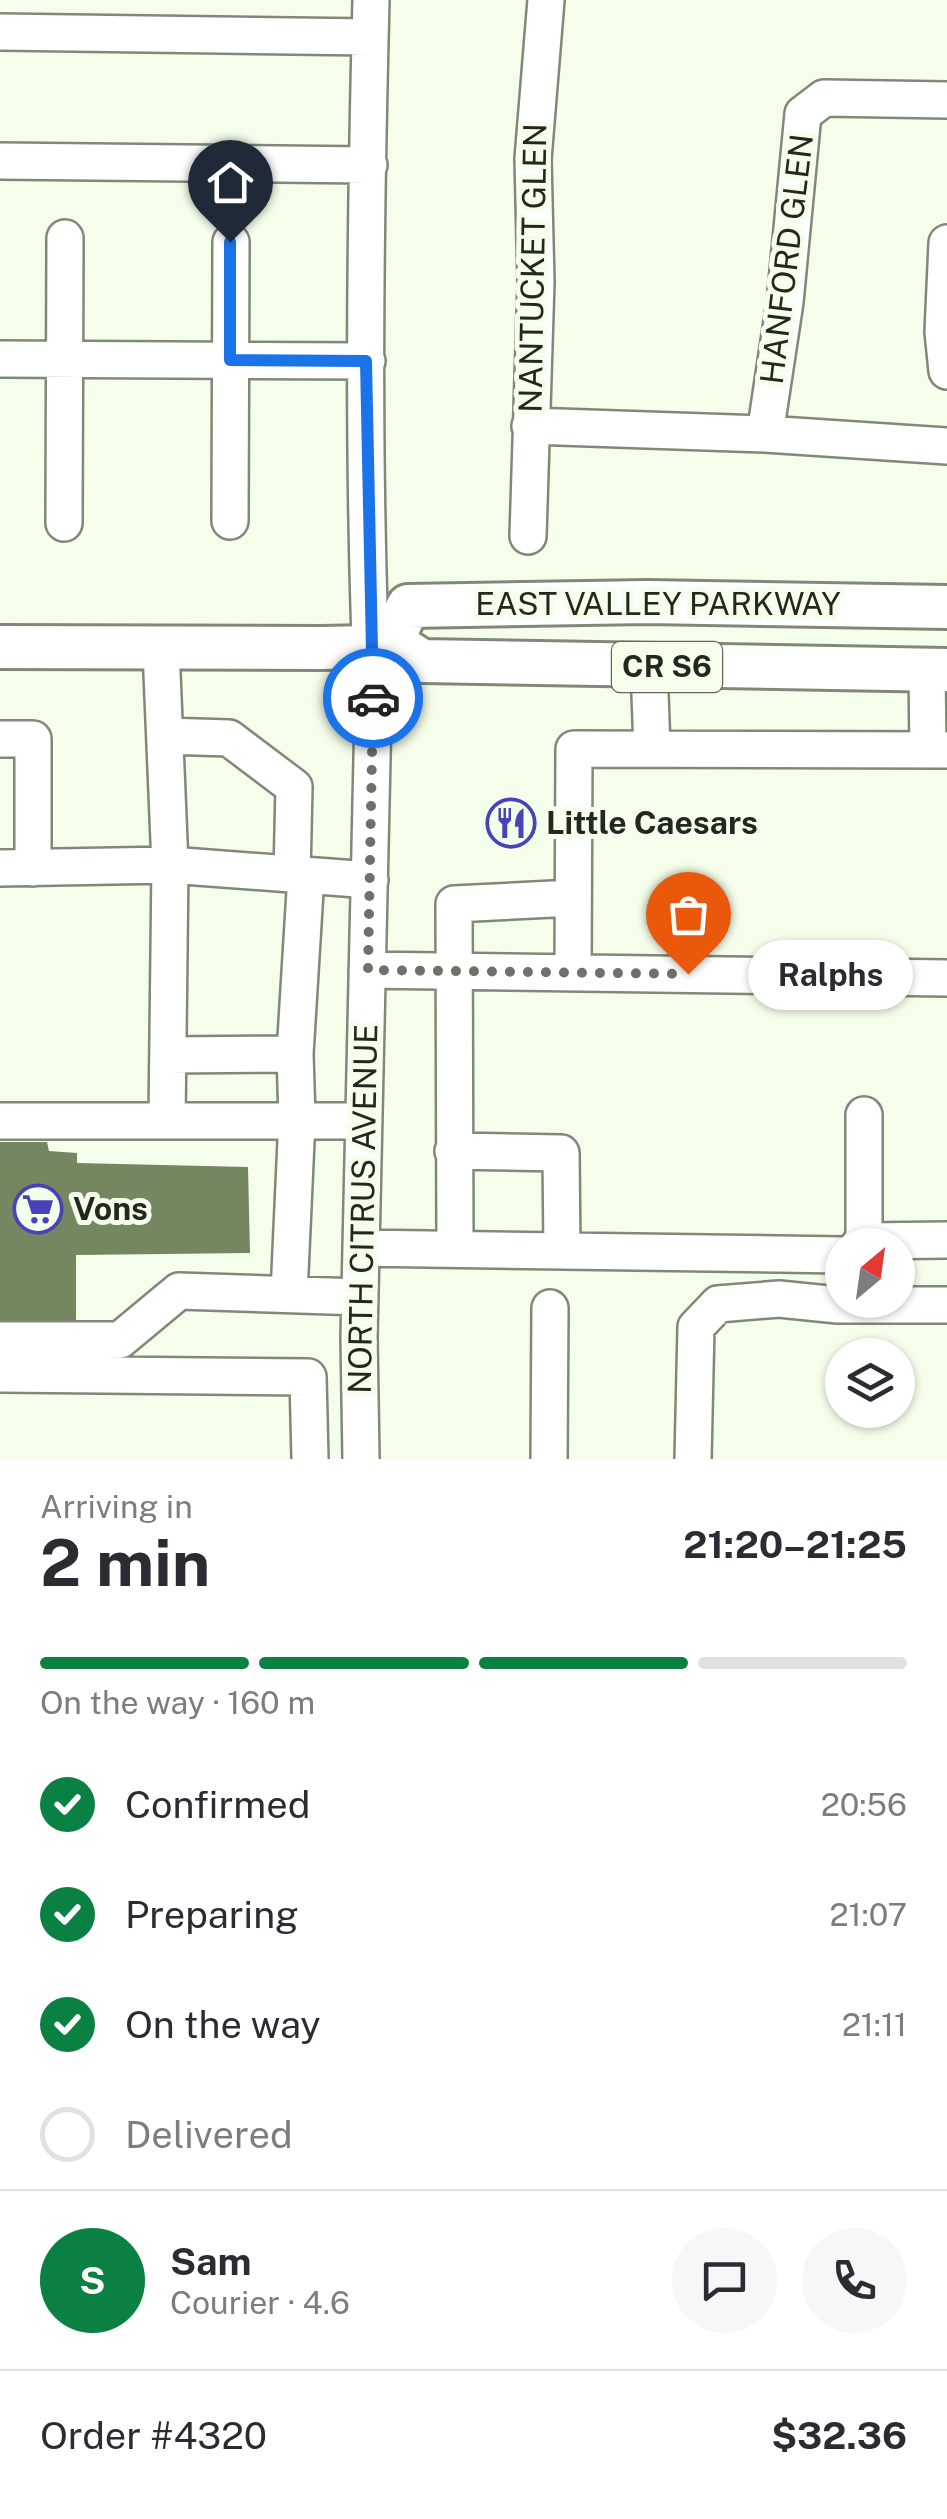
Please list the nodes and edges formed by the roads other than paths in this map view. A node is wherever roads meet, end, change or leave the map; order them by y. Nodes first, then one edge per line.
1 (371, 0) edge
2 (546, 0) edge
3 (0, 32) edge
4 (370, 37) junction
5 (947, 100) edge
6 (0, 161) edge
7 (369, 165) junction
8 (65, 238) dead end
9 (230, 242) dead end
10 (947, 243) edge
11 (0, 359) edge
12 (65, 359) junction
13 (230, 360) junction
14 (366, 361) junction
15 (947, 371) edge
16 (530, 426) junction
17 (765, 434) junction
18 (947, 446) edge
19 (230, 521) dead end
20 (64, 522) dead end
21 (528, 536) dead end
22 (947, 607) edge
23 (381, 644) junction
24 (0, 648) edge
25 (162, 649) junction
26 (940, 658) edge
27 (649, 666) junction
28 (165, 736) junction
29 (0, 740) edge
30 (652, 749) junction
31 (937, 750) edge
32 (170, 865) junction
33 (16, 868) edge
34 (299, 874) junction
35 (370, 880) junction
36 (573, 898) junction
37 (368, 970) junction
38 (452, 971) junction
39 (573, 972) junction
40 (947, 978) edge
41 (295, 1054) junction
42 (168, 1055) junction
43 (864, 1115) dead end
44 (297, 1119) junction
45 (0, 1121) edge
46 (364, 1121) junction
47 (166, 1122) junction
48 (453, 1151) junction
49 (856, 1228) edge
50 (947, 1240) edge
51 (915, 1242) edge
52 (825, 1247) edge
53 (362, 1248) junction
54 (454, 1249) junction
55 (562, 1251) junction
56 (289, 1294) junction
57 (360, 1297) junction
58 (947, 1305) edge
59 (550, 1308) dead end
60 (0, 1340) edge
61 (0, 1374) edge
62 (310, 1459) edge
63 (361, 1459) edge
64 (549, 1459) edge
65 (694, 1459) edge

1 - 4 street, NORTH CITRUS AVENUE
2 - 16 street, NANTUCKET GLEN
3 - 4 street
4 - 7 street, NORTH CITRUS AVENUE
5 - 17 street, HANFORD GLEN
6 - 7 street
7 - 14 street, NORTH CITRUS AVENUE
8 - 12 street
9 - 13 street
10 - 15 street
11 - 12 street
12 - 13 street
12 - 20 street
13 - 14 street
13 - 19 street
14 - 23 street, NORTH CITRUS AVENUE
16 - 17 street
16 - 21 street, NANTUCKET GLEN
17 - 18 street
22 - 23 main road, EAST VALLEY PARKWAY / CR S6
23 - 25 main road, EAST VALLEY PARKWAY / CR S6
23 - 27 main road, EAST VALLEY PARKWAY / CR S6
23 - 35 street, NORTH CITRUS AVENUE
24 - 25 main road, EAST VALLEY PARKWAY / CR S6
25 - 28 street
26 - 27 main road, EAST VALLEY PARKWAY / CR S6
26 - 31 street
27 - 30 street
28 - 32 street
28 - 34 street
29 - 33 street
30 - 31 street
30 - 36 street
32 - 33 street
32 - 34 street
32 - 42 street
34 - 35 street
34 - 41 street
35 - 37 street, NORTH CITRUS AVENUE
36 - 38 street
36 - 39 street
37 - 38 street
37 - 46 street, NORTH CITRUS AVENUE
38 - 39 street
38 - 48 street
39 - 40 street
41 - 42 street
41 - 44 street
42 - 47 street
43 - 49 street
44 - 46 street
44 - 47 street
44 - 56 street
45 - 47 street
46 - 53 street, NORTH CITRUS AVENUE
48 - 54 street
48 - 55 street
50 - 51 street
52 - 55 street
53 - 54 street
53 - 57 street, NORTH CITRUS AVENUE
54 - 55 street
56 - 57 street
56 - 60 street
57 - 63 street, NORTH CITRUS AVENUE
58 - 65 street
59 - 64 street
61 - 62 street

